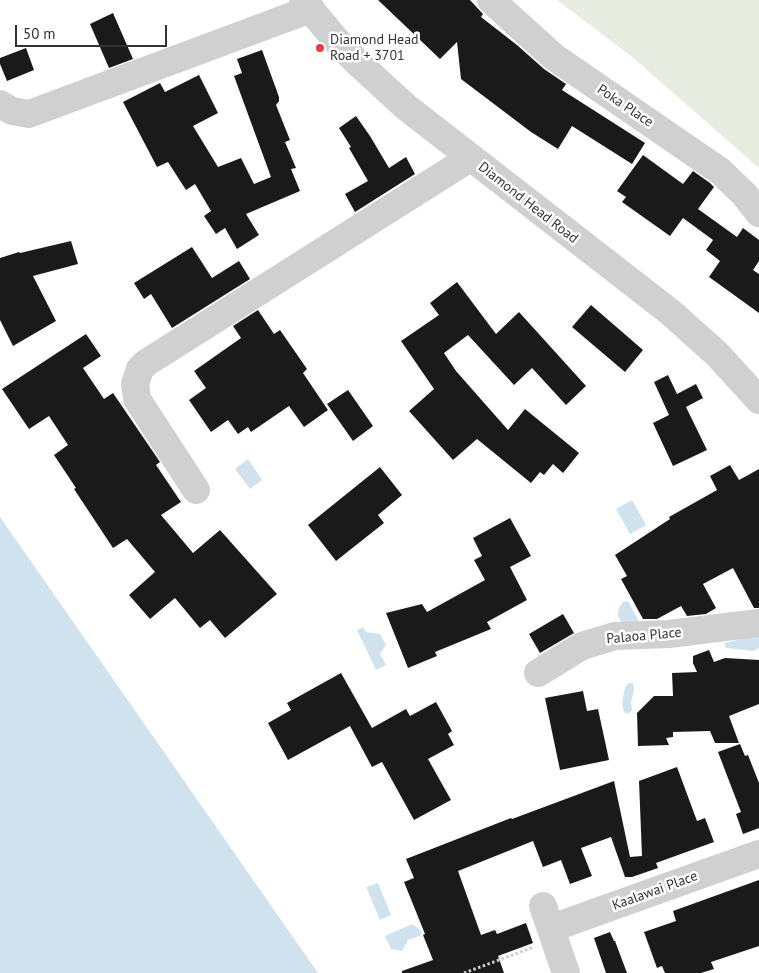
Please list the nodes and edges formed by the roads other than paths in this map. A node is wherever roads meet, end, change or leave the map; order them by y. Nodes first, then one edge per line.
1 (491, 0) edge
2 (307, 5) edge
3 (0, 104) edge
4 (470, 158) junction
5 (759, 213) edge
6 (759, 400) edge
7 (196, 490) dead end
8 (759, 623) edge
9 (538, 673) dead end
10 (759, 854) edge
11 (566, 973) edge

1 - 5 street, Poka Place
2 - 3 street
2 - 4 street, Diamond Head Road
4 - 6 street, Diamond Head Road
4 - 7 street
8 - 9 street, Palaoa Place
10 - 11 street, Kaalawai Place

